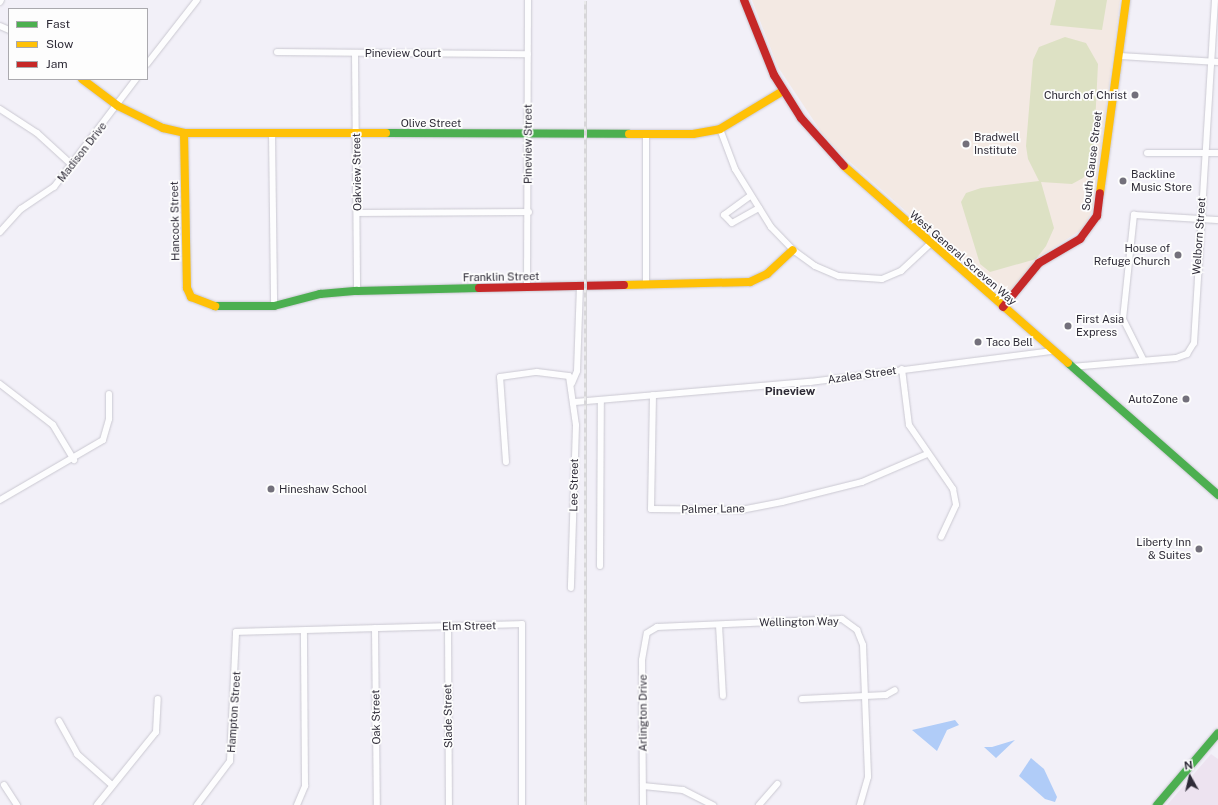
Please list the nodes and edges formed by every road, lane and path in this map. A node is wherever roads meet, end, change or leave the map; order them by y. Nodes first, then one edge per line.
1 (197, 0) edge
2 (528, 0) edge
3 (744, 0) edge
4 (1126, 0) edge
5 (1215, 0) edge
6 (277, 52) dead end
7 (355, 53) junction
8 (528, 54) junction
9 (1120, 56) junction
10 (1211, 62) junction
11 (1218, 62) edge
12 (148, 63) edge
13 (83, 80) edge
14 (135, 80) edge
15 (783, 91) junction
16 (118, 106) junction
17 (0, 109) edge
18 (720, 129) junction
19 (184, 133) junction
20 (272, 133) junction
21 (646, 133) junction
22 (356, 134) junction
23 (528, 134) junction
24 (1204, 152) junction
25 (1147, 153) dead end
26 (1218, 153) edge
27 (71, 164) junction
28 (750, 196) junction
29 (759, 208) junction
30 (529, 212) junction
31 (357, 213) junction
32 (1201, 218) junction
33 (1218, 220) edge
34 (0, 232) edge
35 (930, 244) junction
36 (793, 250) junction
37 (646, 285) junction
38 (527, 287) junction
39 (580, 287) junction
40 (357, 291) junction
41 (201, 302) joint
42 (274, 306) junction
43 (1003, 307) junction
44 (1053, 351) junction
45 (1143, 359) junction
46 (1071, 367) junction
47 (902, 369) junction
48 (572, 383) junction
49 (0, 384) edge
50 (109, 394) dead end
51 (653, 395) junction
52 (601, 400) junction
53 (575, 402) junction
54 (928, 454) junction
55 (74, 460) junction
56 (506, 462) dead end
57 (1218, 495) edge
58 (1, 498) edge
59 (941, 537) dead end
60 (600, 566) dead end
61 (572, 588) dead end
62 (719, 625) junction
63 (448, 626) junction
64 (657, 627) joint
65 (375, 628) junction
66 (236, 632) joint
67 (304, 632) junction
68 (895, 690) dead end
69 (723, 696) dead end
70 (866, 696) junction
71 (158, 699) dead end
72 (802, 699) dead end
73 (59, 721) dead end
74 (1218, 733) edge
75 (777, 784) dead end
76 (4, 785) dead end
77 (112, 786) junction
78 (643, 786) junction
79 (17, 805) edge
80 (97, 805) edge
81 (197, 805) edge
82 (297, 805) edge
83 (377, 805) edge
84 (449, 805) edge
85 (522, 805) edge
86 (643, 805) edge
87 (713, 805) edge
88 (759, 805) edge
89 (860, 805) edge
90 (1157, 805) edge

1 - 12 street
2 - 8 street, Pineview Street
3 - 15 street, West General Screven Way
4 - 9 street, South Gause Street
5 - 10 street, Welborn Street
6 - 7 street, Pineview Court
7 - 8 street, Pineview Court
7 - 22 street, Oakview Street
8 - 23 street, Pineview Street
9 - 10 street
9 - 43 street, South Gause Street
10 - 11 street
10 - 24 street, Welborn Street
13 - 16 street, Olive Street
14 - 16 street, Madison Drive
15 - 18 street, Olive Street
15 - 35 street, West General Screven Way
16 - 19 street, Olive Street
16 - 27 street, Madison Drive
17 - 27 street
18 - 21 street, Olive Street
18 - 28 street
19 - 20 street, Olive Street
19 - 41 street, Hancock Street
20 - 22 street, Olive Street
20 - 42 street
21 - 23 street, Olive Street
21 - 37 street
22 - 23 street, Olive Street
22 - 31 street, Oakview Street
23 - 30 street, Pineview Street
24 - 25 street
24 - 26 street
24 - 32 street, Welborn Street
27 - 34 street, Madison Drive
28 - 29 street
28 - 29 street
29 - 36 street
30 - 31 street
30 - 38 street, Pineview Street
31 - 40 street, Oakview Street
32 - 33 street
32 - 45 street, Welborn Street
32 - 45 street
35 - 36 street
35 - 43 street, West General Screven Way
36 - 37 street, Franklin Street
37 - 39 street, Franklin Street
38 - 39 street, Franklin Street
38 - 40 street, Franklin Street
39 - 48 street, Lee Street
40 - 42 street, Franklin Street
41 - 42 street, Franklin Street
43 - 44 street, West General Screven Way
44 - 46 street, West General Screven Way
44 - 47 street, Azalea Street
45 - 46 street, Welborn Street
46 - 57 street, West General Screven Way
47 - 51 street, Azalea Street
47 - 54 street
48 - 53 street, Lee Street
48 - 56 street
49 - 55 street
50 - 55 street
51 - 52 street, Azalea Street
51 - 54 street, Palmer Lane
52 - 53 street, Azalea Street
52 - 60 street
53 - 61 street, Lee Street
54 - 59 street
55 - 58 street
62 - 64 street, Wellington Way
62 - 69 street
62 - 70 street, Wellington Way
63 - 65 street, Elm Street
63 - 84 street, Slade Street
63 - 85 street, Elm Street
64 - 78 street, Arlington Drive
65 - 67 street, Elm Street
65 - 83 street, Oak Street
66 - 67 street, Elm Street
66 - 81 street, Hampton Street
67 - 82 street
68 - 70 street
70 - 72 street
70 - 89 street, Wellington Way
71 - 77 street
73 - 77 street
74 - 90 street
75 - 88 street
76 - 79 street
77 - 80 street
78 - 86 street, Arlington Drive
78 - 87 street

